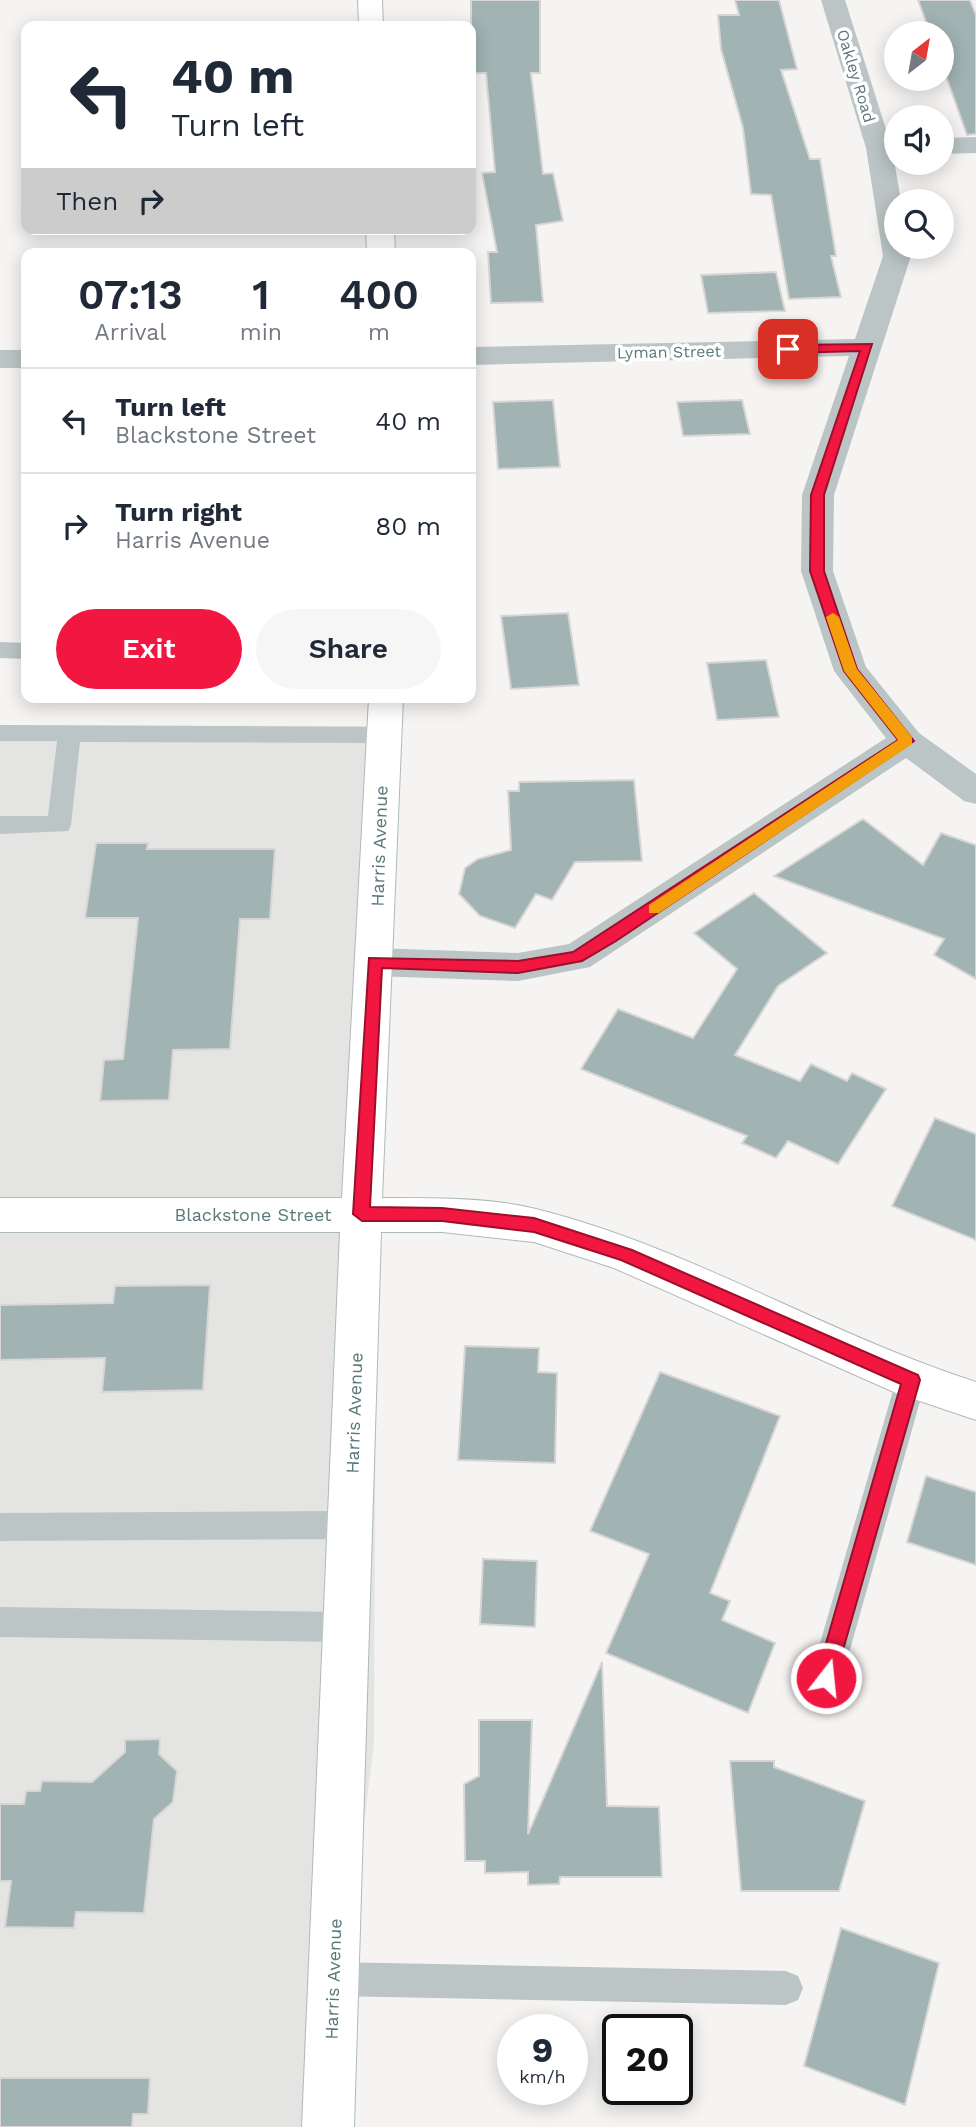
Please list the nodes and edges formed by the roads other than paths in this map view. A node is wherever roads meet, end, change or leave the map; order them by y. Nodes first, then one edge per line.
1 (370, 0) edge
2 (833, 0) edge
3 (371, 21) edge
4 (884, 140) edge
5 (976, 145) edge
6 (954, 146) edge
7 (890, 175) edge
8 (868, 347) junction
9 (476, 356) edge
10 (0, 359) edge
11 (21, 359) edge
12 (0, 650) edge
13 (21, 651) edge
14 (386, 703) edge
15 (0, 733) edge
16 (69, 734) junction
17 (384, 735) junction
18 (907, 741) junction
19 (976, 792) edge
20 (0, 825) edge
21 (374, 962) junction
22 (0, 1214) edge
23 (362, 1214) junction
24 (911, 1380) junction
25 (976, 1401) edge
26 (350, 1525) junction
27 (0, 1527) edge
28 (0, 1622) edge
29 (346, 1627) junction
30 (826, 1678) dead end
31 (333, 1979) junction
32 (786, 1988) dead end
33 (328, 2127) edge

1 - 3 main road
2 - 4 street, Oakley Road
5 - 6 street
7 - 8 street, Oakley Road
8 - 9 street, Lyman Street
8 - 18 street, Oakley Road
10 - 11 street
12 - 13 lane
14 - 17 main road, Harris Avenue
15 - 16 lane
16 - 17 lane
16 - 20 lane
17 - 21 main road, Harris Avenue
18 - 19 street, Oakley Road
18 - 21 street
21 - 23 main road, Harris Avenue
22 - 23 main road, Blackstone Street
23 - 24 main road, Blackstone Street
23 - 26 main road, Harris Avenue
24 - 25 main road, Blackstone Street
24 - 30 lane
26 - 27 lane
26 - 29 main road, Harris Avenue
28 - 29 lane
29 - 31 main road, Harris Avenue
31 - 32 lane
31 - 33 main road, Harris Avenue

